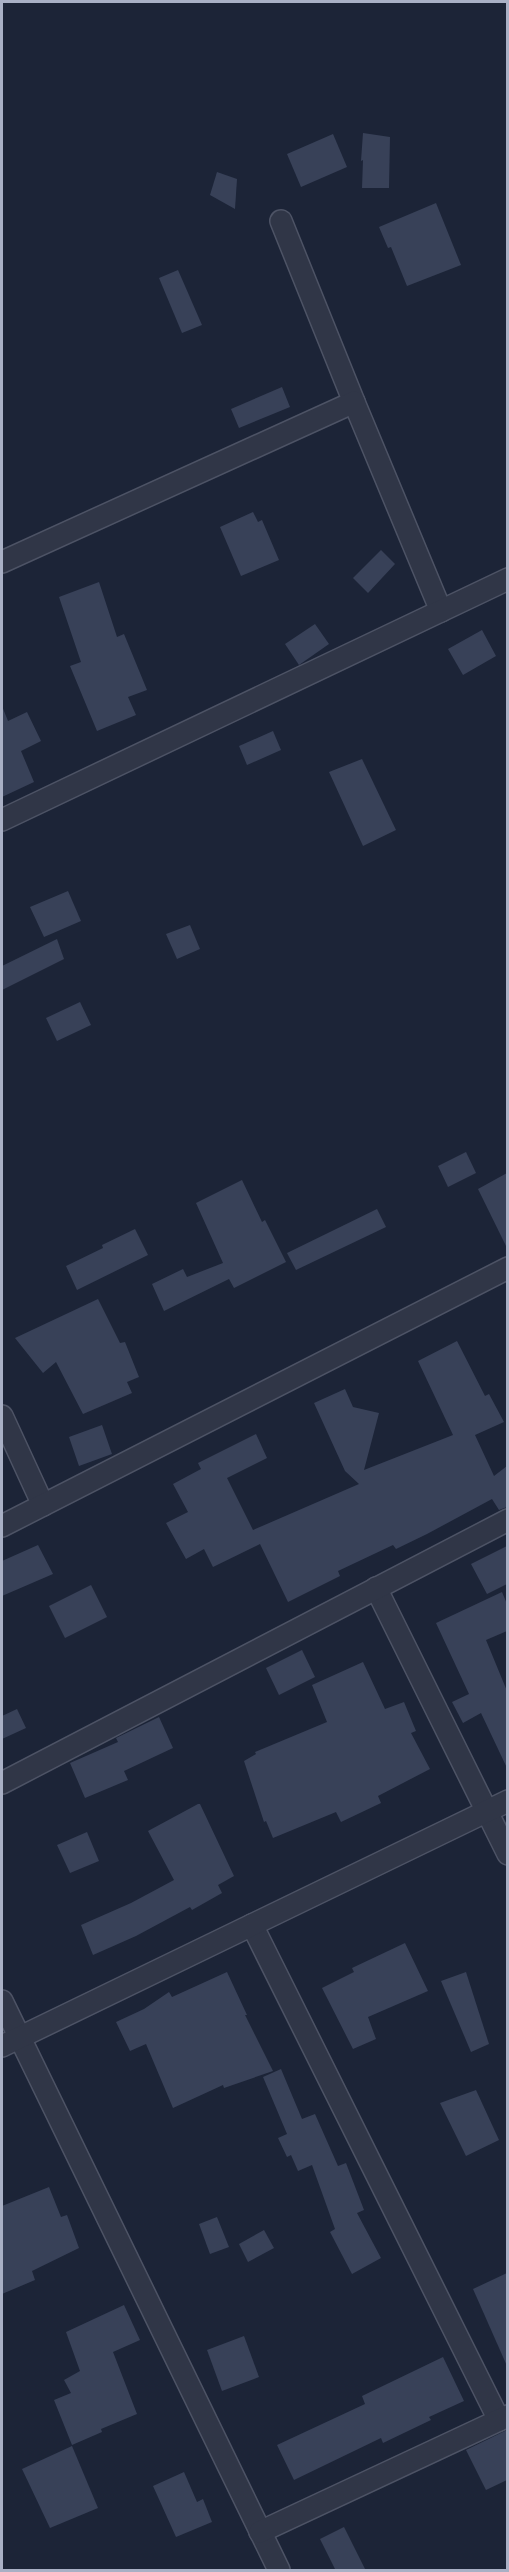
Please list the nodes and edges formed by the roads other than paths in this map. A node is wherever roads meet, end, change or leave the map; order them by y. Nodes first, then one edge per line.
1 (281, 221) dead end
2 (354, 402) junction
3 (2, 562) edge
4 (507, 579) edge
5 (441, 611) junction
6 (2, 820) edge
7 (507, 1268) edge
8 (2, 1416) edge
9 (43, 1505) junction
10 (507, 1520) edge
11 (2, 1526) edge
12 (376, 1588) junction
13 (2, 1783) edge
14 (507, 1801) edge
15 (486, 1811) junction
16 (507, 1854) edge
17 (252, 1925) junction
18 (2, 2001) edge
19 (10, 2042) edge
20 (503, 2418) edge
21 (260, 2532) junction
22 (279, 2571) edge

1 - 2 street
2 - 3 street
2 - 5 street
4 - 5 street
5 - 6 street
7 - 9 street
8 - 9 street
9 - 11 street
10 - 12 street
12 - 13 street
12 - 15 street
14 - 15 street
15 - 16 street
15 - 17 street
17 - 19 street
17 - 20 street
18 - 19 street
19 - 21 street
20 - 21 street
21 - 22 street

